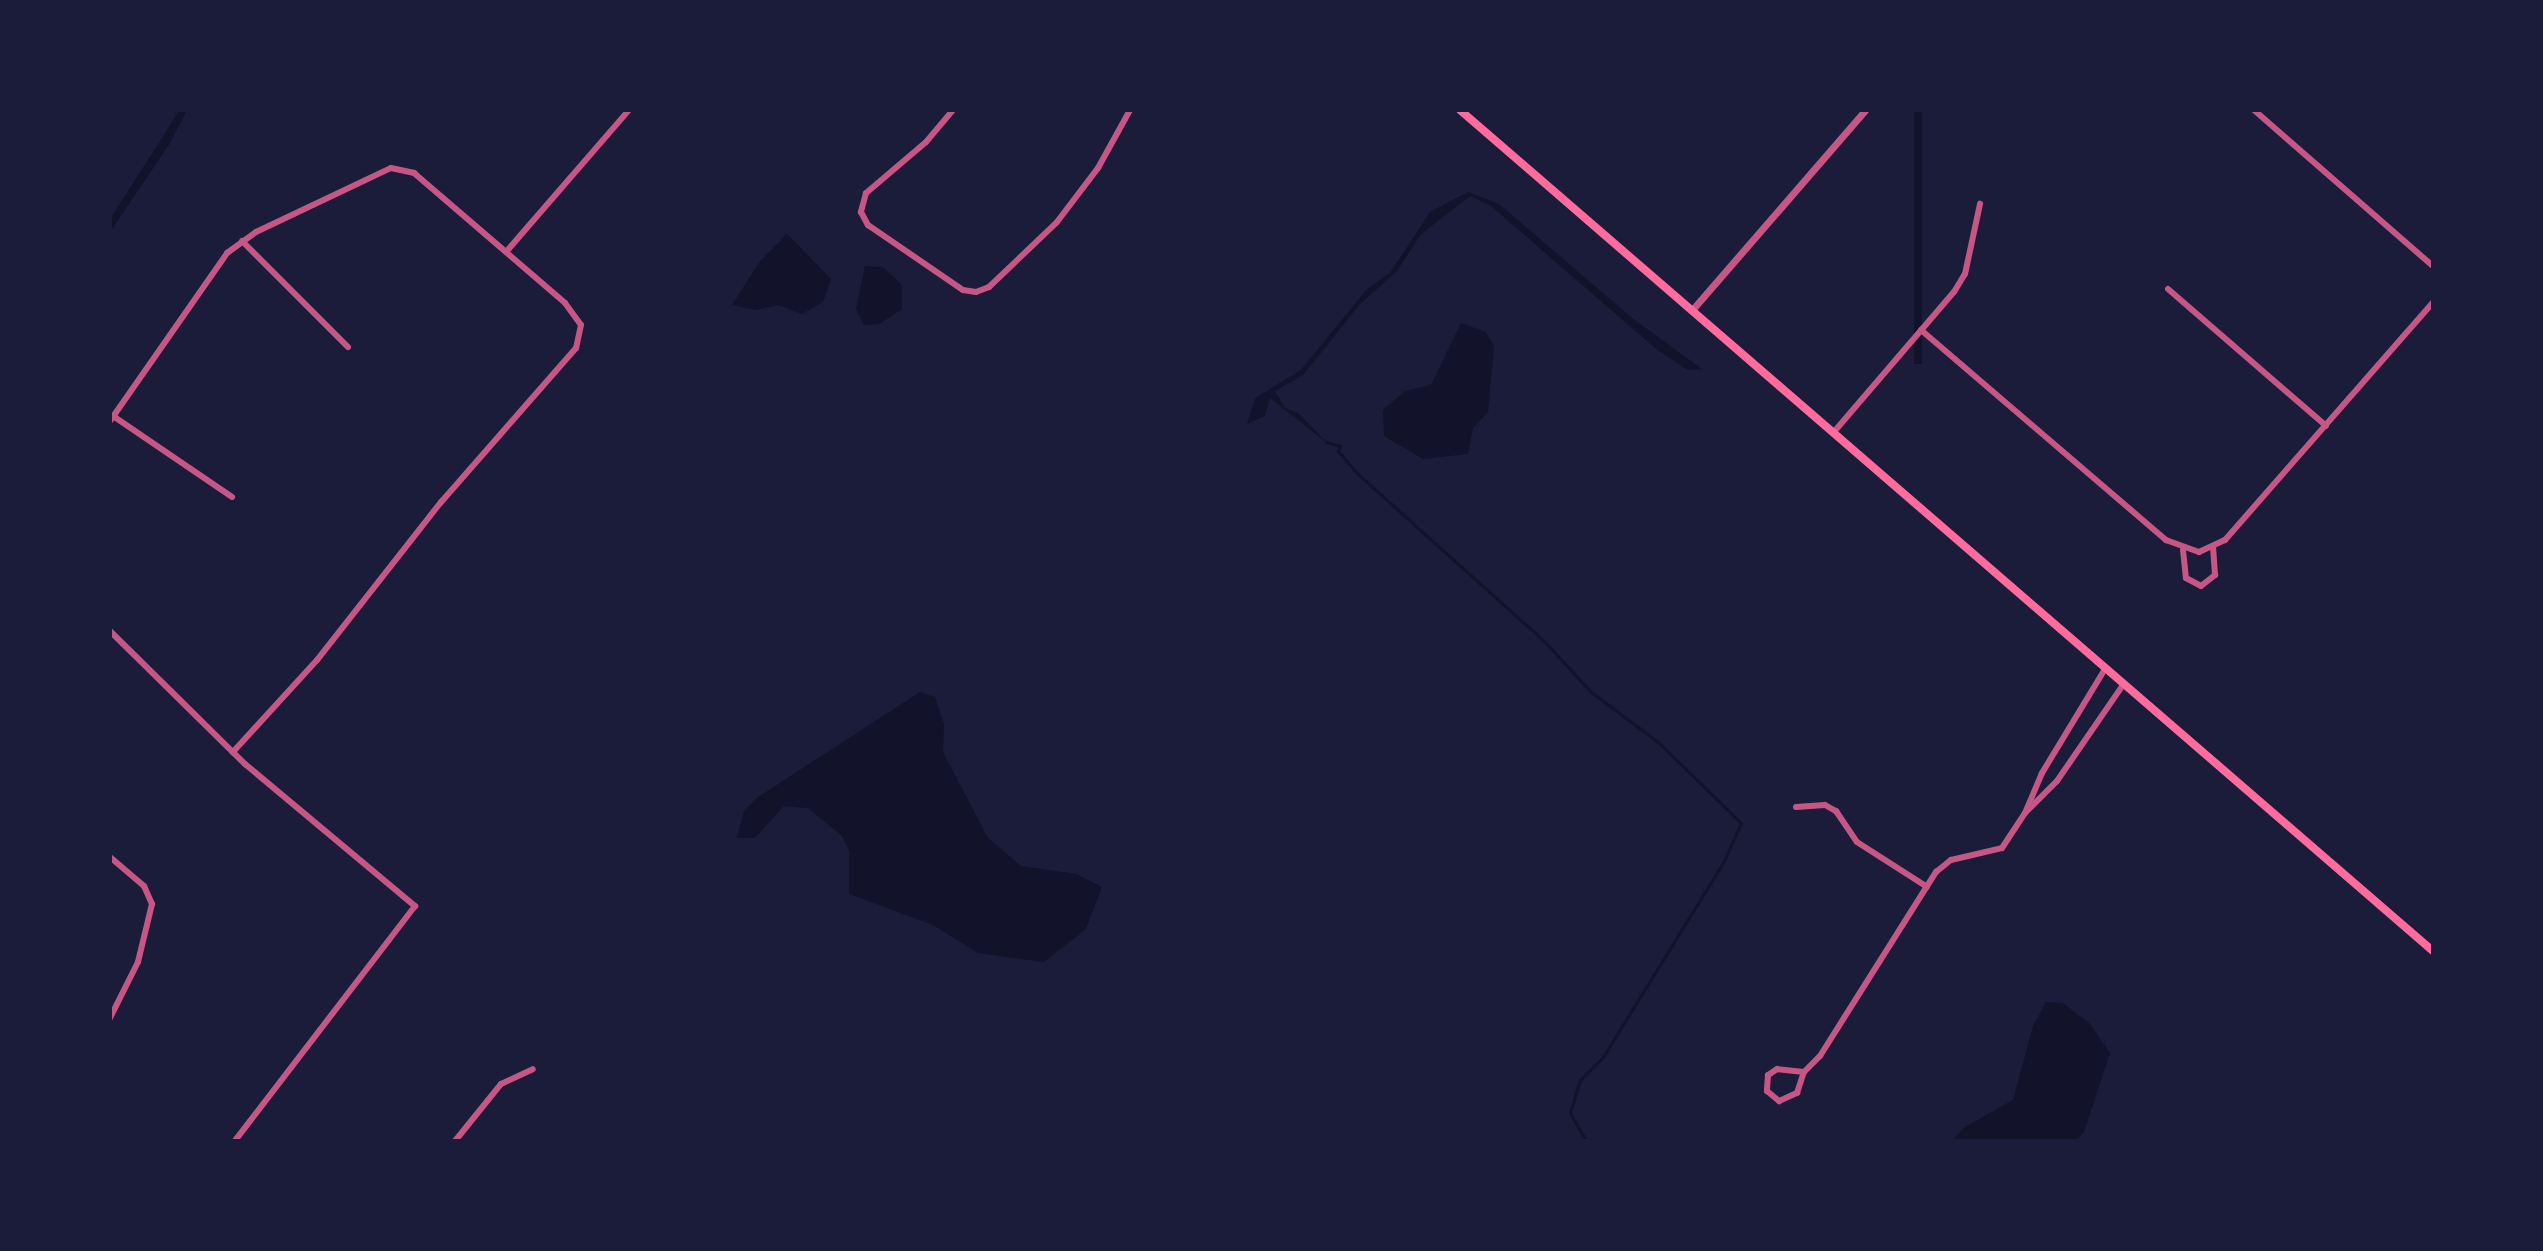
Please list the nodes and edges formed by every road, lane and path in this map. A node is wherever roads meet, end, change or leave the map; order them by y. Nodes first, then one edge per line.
1 (629, 110) edge
2 (953, 110) edge
3 (1130, 110) edge
4 (1460, 110) edge
5 (1865, 110) edge
6 (2254, 110) edge
7 (1980, 204) dead end
8 (242, 241) junction
9 (506, 252) junction
10 (2433, 266) edge
11 (2168, 289) dead end
12 (2433, 302) edge
13 (1692, 310) junction
14 (1921, 330) junction
15 (348, 347) dead end
16 (112, 418) edge
17 (2326, 426) junction
18 (1833, 433) junction
19 (232, 497) dead end
20 (2213, 548) junction
21 (2183, 550) junction
22 (110, 631) edge
23 (2105, 669) junction
24 (2123, 685) junction
25 (233, 752) junction
26 (1796, 807) dead end
27 (2025, 813) junction
28 (110, 857) edge
29 (1927, 887) junction
30 (2433, 951) edge
31 (110, 1018) edge
32 (533, 1069) dead end
33 (1804, 1072) junction
34 (235, 1141) edge
35 (455, 1141) edge

1 - 9 street
2 - 3 street
4 - 13 main road
5 - 13 street
6 - 10 street
7 - 14 street
8 - 9 street
8 - 15 street
8 - 16 street
9 - 25 street
11 - 17 street
12 - 17 street
13 - 18 main road
14 - 18 street
14 - 21 street
16 - 19 street
17 - 20 street
18 - 23 main road
20 - 21 street
20 - 21 street
22 - 25 street
23 - 24 main road
23 - 27 street
24 - 27 street
24 - 30 main road
25 - 34 street
26 - 29 street
27 - 29 street
28 - 31 street
29 - 33 street
32 - 35 street
33 - 33 street

